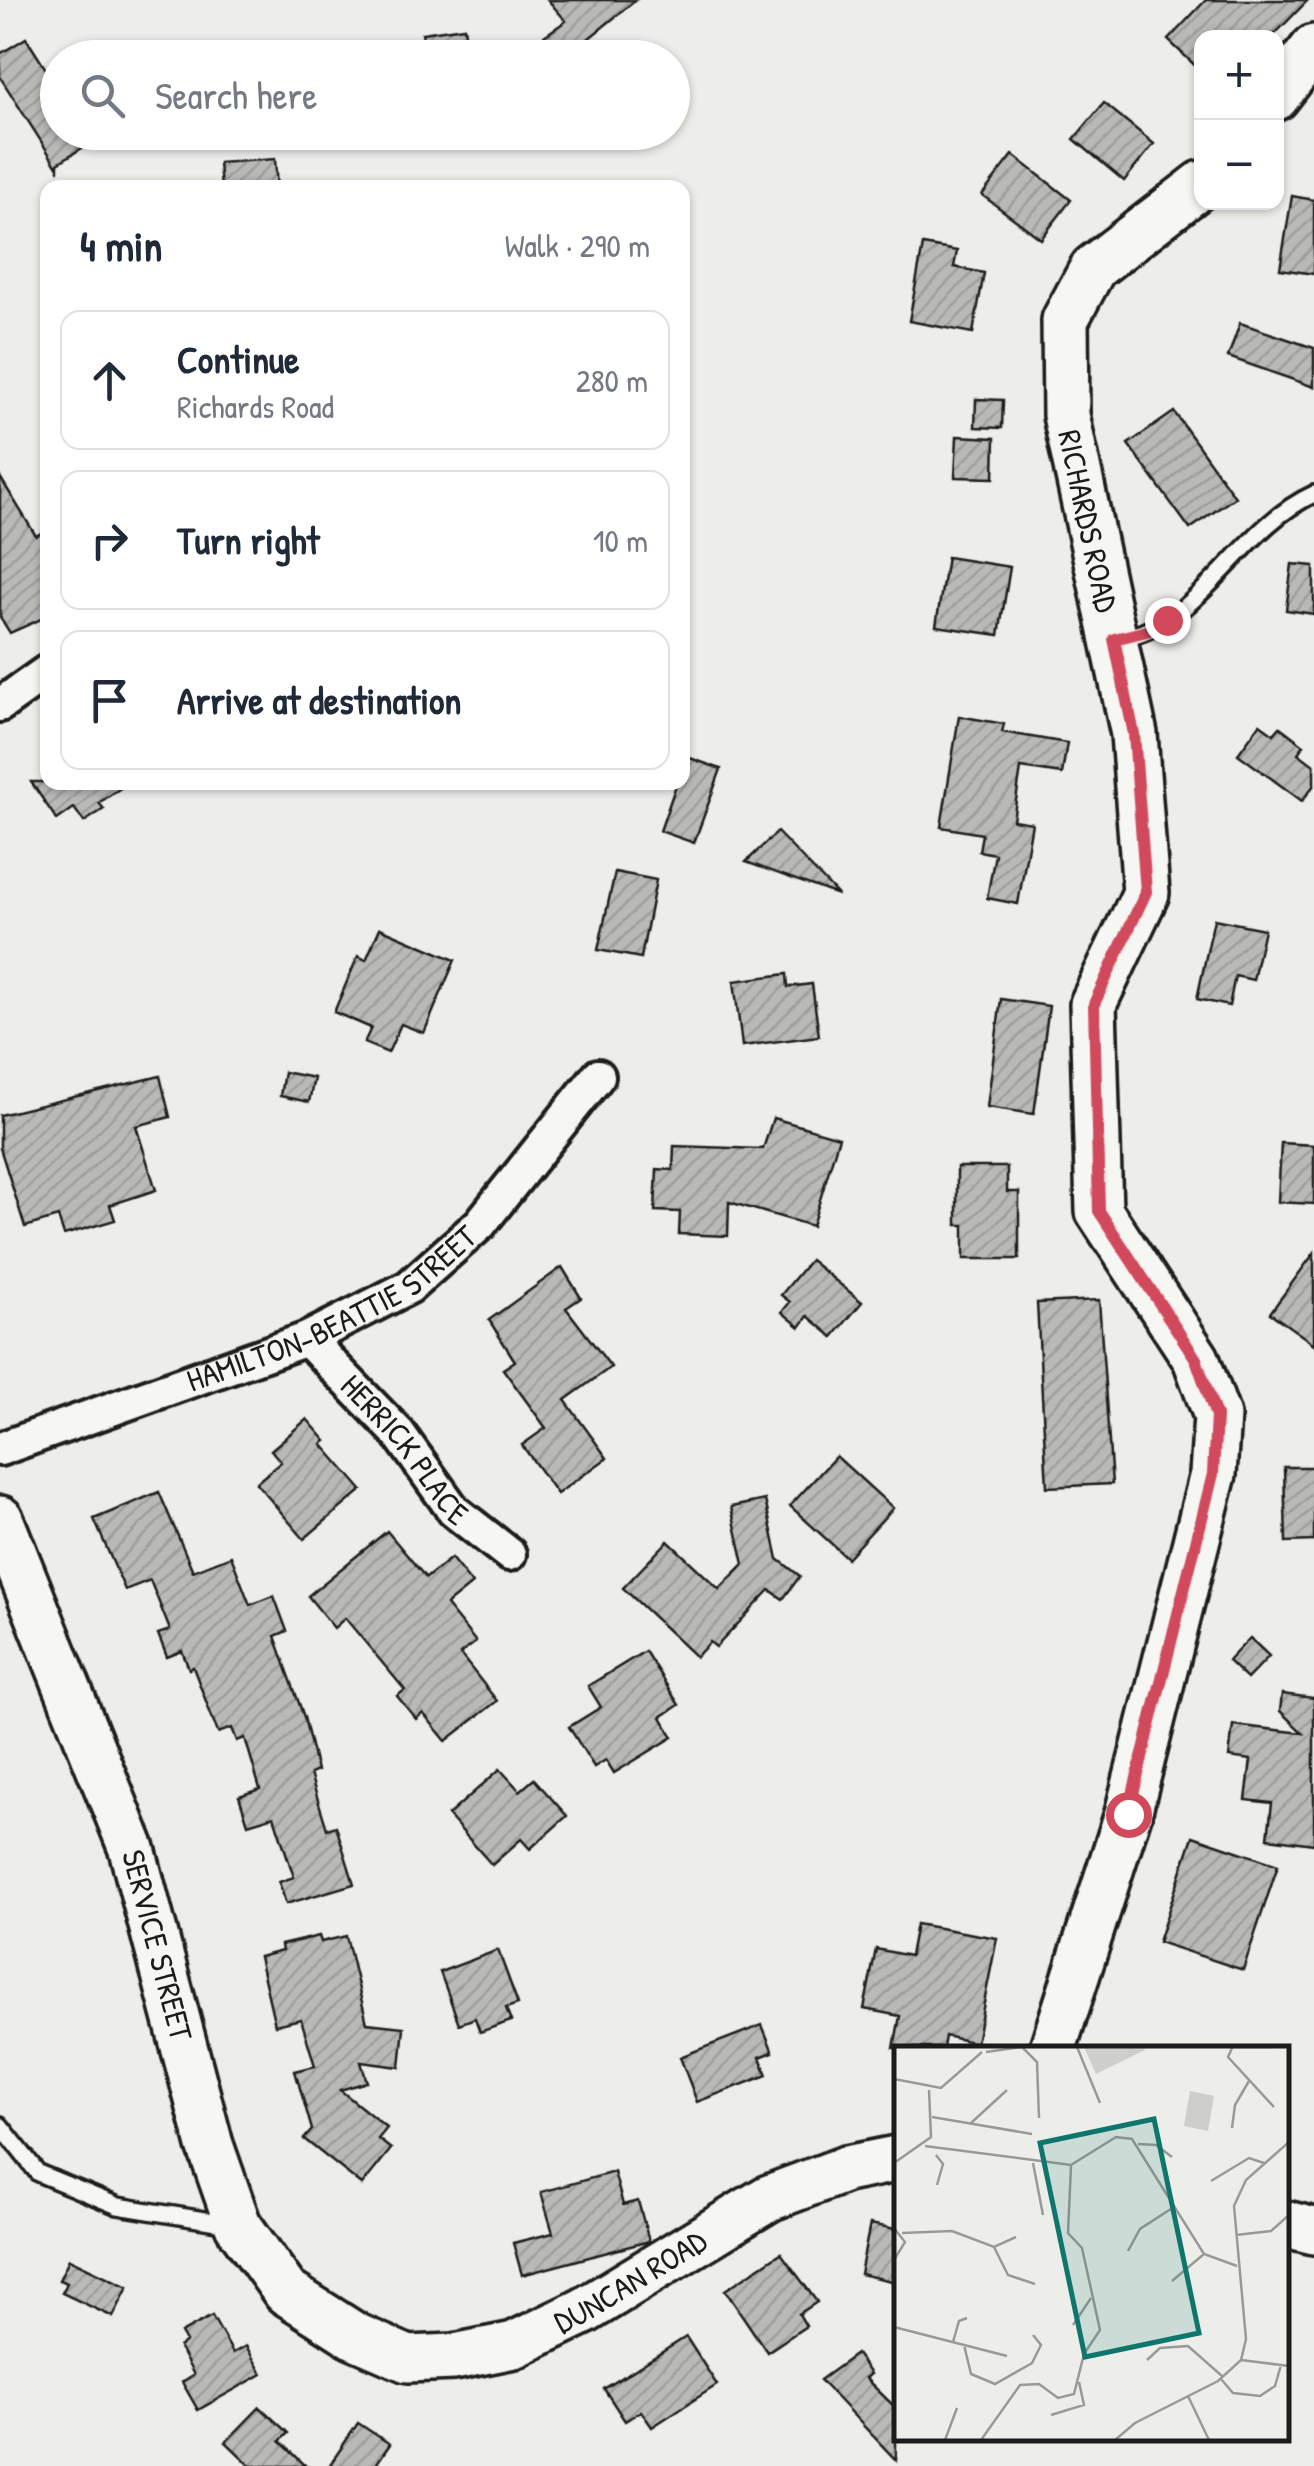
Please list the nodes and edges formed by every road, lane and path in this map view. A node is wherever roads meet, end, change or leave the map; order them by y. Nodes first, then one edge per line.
1 (1314, 48) edge
2 (1284, 86) edge
3 (1194, 190) edge
4 (1314, 494) edge
5 (1114, 639) junction
6 (40, 677) edge
7 (0, 705) edge
8 (598, 1076) dead end
9 (307, 1339) junction
10 (0, 1449) edge
11 (0, 1519) edge
12 (509, 1554) dead end
13 (1053, 2046) edge
14 (0, 2125) edge
15 (894, 2159) edge
16 (238, 2225) junction
17 (1289, 2225) edge
18 (1314, 2231) edge
19 (356, 2336) joint

1 - 2 street
3 - 5 street, RICHARDS ROAD
4 - 5 lane
5 - 13 street, RICHARDS ROAD
6 - 7 street
8 - 9 street, HAMILTON-BEATTIE STREET
9 - 10 street, HAMILTON-BEATTIE STREET
9 - 12 street, HERRICK PLACE
11 - 16 street, SERVICE STREET
14 - 16 lane
15 - 19 street, DUNCAN ROAD
16 - 19 street, SERVICE STREET
17 - 18 street

